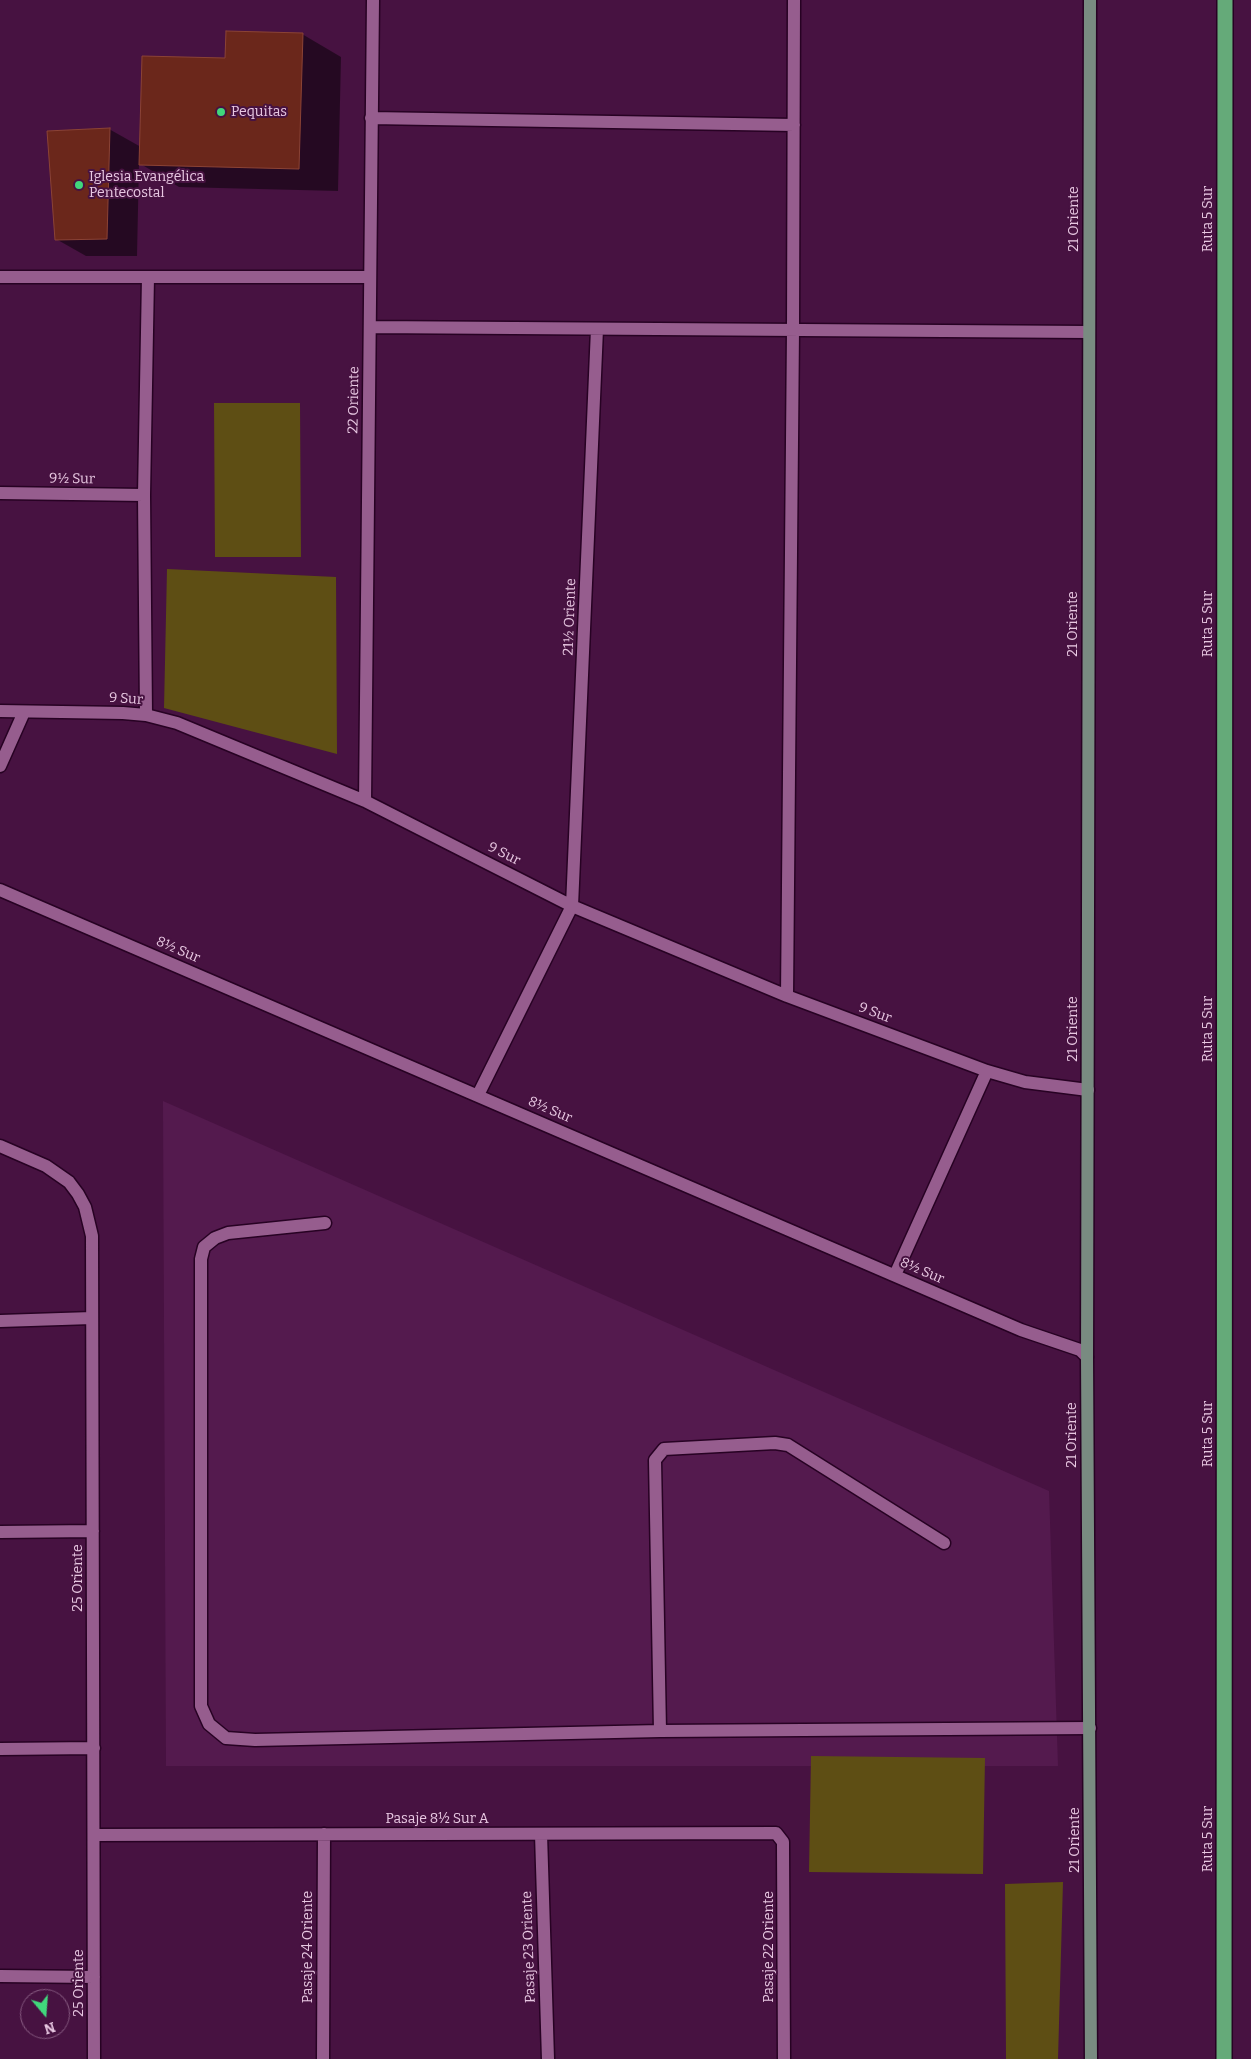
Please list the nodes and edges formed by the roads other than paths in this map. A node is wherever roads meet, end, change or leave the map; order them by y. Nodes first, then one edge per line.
1 (373, 0) edge
2 (794, 0) edge
3 (1090, 0) edge
4 (1225, 0) edge
5 (372, 118) junction
6 (794, 125) junction
7 (0, 277) edge
8 (148, 277) junction
9 (370, 277) junction
10 (370, 327) junction
11 (597, 329) junction
12 (794, 330) junction
13 (1088, 332) junction
14 (0, 493) edge
15 (144, 495) junction
16 (0, 711) edge
17 (24, 712) junction
18 (146, 715) junction
19 (0, 766) edge
20 (365, 801) junction
21 (0, 890) edge
22 (572, 906) junction
23 (787, 996) junction
24 (987, 1071) junction
25 (1088, 1090) junction
26 (478, 1095) junction
27 (0, 1146) edge
28 (325, 1223) dead end
29 (895, 1275) junction
30 (92, 1318) junction
31 (0, 1321) edge
32 (1087, 1357) junction
33 (93, 1531) junction
34 (0, 1532) edge
35 (944, 1543) dead end
36 (1090, 1728) junction
37 (660, 1731) junction
38 (94, 1748) junction
39 (0, 1749) edge
40 (324, 1834) junction
41 (541, 1834) junction
42 (94, 1835) junction
43 (780, 1836) joint
44 (0, 1976) edge
45 (94, 1976) junction
46 (94, 2059) edge
47 (323, 2059) edge
48 (548, 2059) edge
49 (784, 2059) edge
50 (1091, 2059) edge
51 (1224, 2059) edge

1 - 5 street, 22 Oriente
2 - 6 street
3 - 13 main road, 21 Oriente
4 - 51 highway, Ruta 5 Sur
5 - 6 street
5 - 9 street, 22 Oriente
6 - 12 street
7 - 8 street
8 - 9 street
8 - 15 street
9 - 10 street, 22 Oriente
10 - 11 street
10 - 20 street, 22 Oriente
11 - 12 street
11 - 22 street, 21½ Oriente
12 - 13 street
12 - 23 street
13 - 25 main road, 21 Oriente
14 - 15 street, 9½ Sur
15 - 18 street
16 - 17 street, 9 Sur
17 - 18 street, 9 Sur
17 - 19 street
18 - 20 street, 9 Sur
20 - 22 street, 9 Sur
21 - 26 street, 8½ Sur
22 - 23 street, 9 Sur
22 - 26 street
23 - 24 street, 9 Sur
24 - 25 street, 9 Sur
24 - 29 street
25 - 32 main road, 21 Oriente
26 - 29 street, 8½ Sur
27 - 30 street, 25 Oriente
28 - 37 street
29 - 32 street, 8½ Sur
30 - 31 street
30 - 33 street, 25 Oriente
32 - 36 main road, 21 Oriente
33 - 34 street
33 - 38 street, 25 Oriente
35 - 37 street
36 - 37 street
36 - 50 main road, 21 Oriente
38 - 39 street
38 - 42 street, 25 Oriente
40 - 41 street, Pasaje 8½ Sur A
40 - 42 street, Pasaje 8½ Sur A
40 - 47 street, Pasaje 24 Oriente
41 - 43 street, Pasaje 8½ Sur A
41 - 48 street, Pasaje 23 Oriente
42 - 45 street, 25 Oriente
43 - 49 street, Pasaje 22 Oriente
44 - 45 street
45 - 46 street, 25 Oriente

